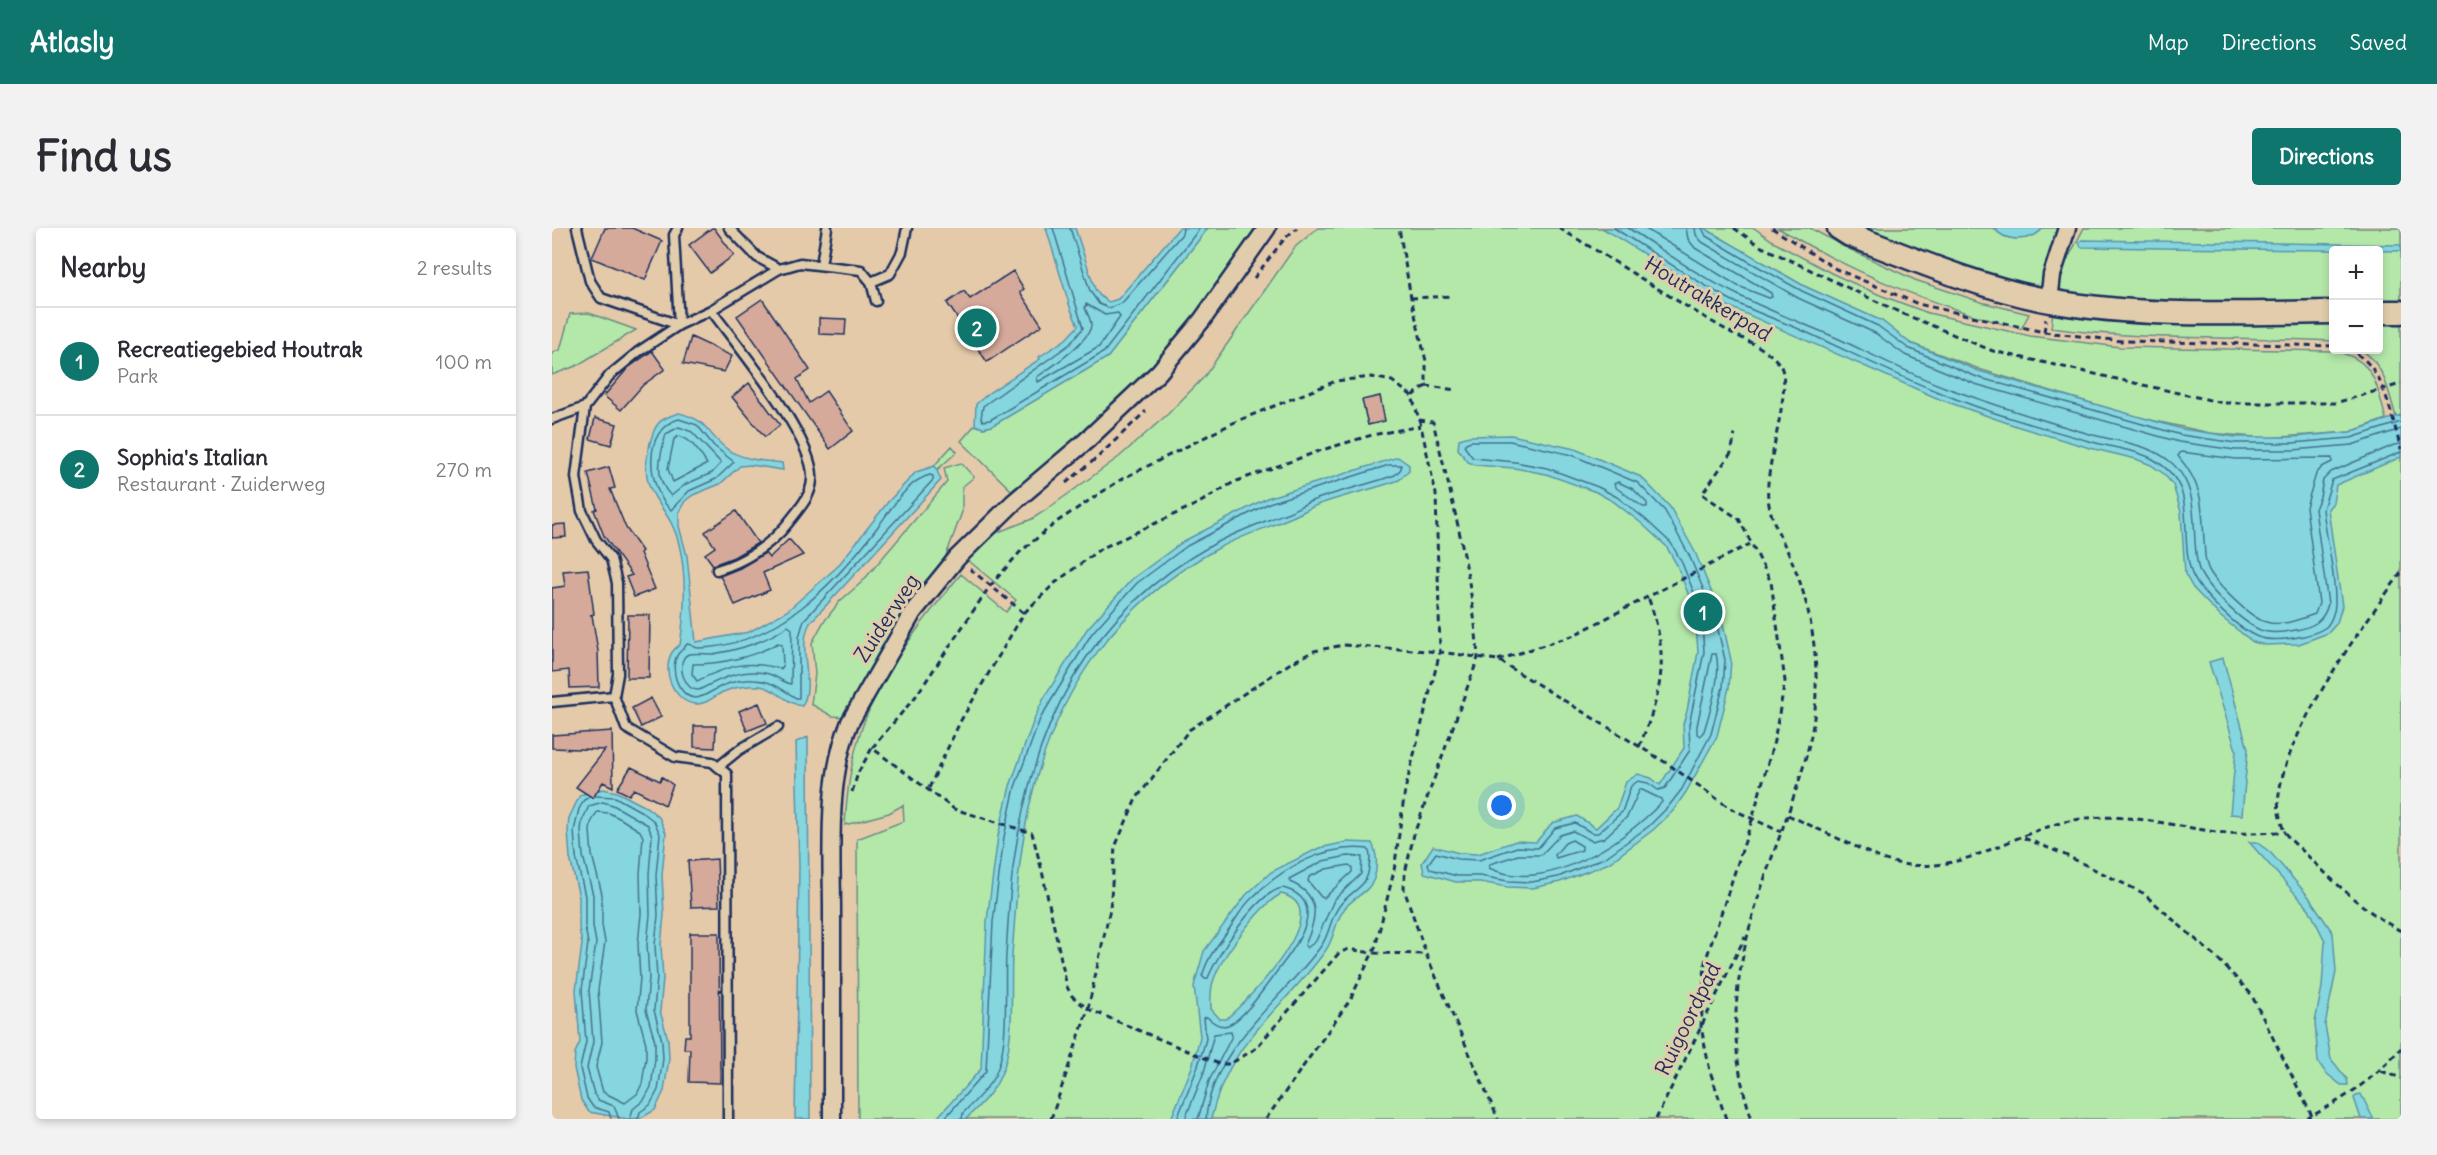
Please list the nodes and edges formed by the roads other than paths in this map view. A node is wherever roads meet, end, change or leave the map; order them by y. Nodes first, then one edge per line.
1 (578, 228) edge
2 (678, 228) edge
3 (729, 228) edge
4 (827, 228) edge
5 (907, 228) edge
6 (1267, 228) edge
7 (1839, 228) edge
8 (2067, 228) edge
9 (821, 265) junction
10 (779, 268) junction
11 (871, 282) junction
12 (876, 300) dead end
13 (2049, 301) junction
14 (711, 310) junction
15 (2329, 312) edge
16 (2383, 312) edge
17 (2401, 312) edge
18 (679, 325) junction
19 (585, 407) junction
20 (552, 419) edge
21 (717, 570) dead end
22 (614, 696) junction
23 (552, 702) edge
24 (778, 727) dead end
25 (718, 767) junction
26 (728, 1119) edge
27 (832, 1119) edge

1 - 18 lane
2 - 18 lane
3 - 10 lane
4 - 9 lane
5 - 11 lane
6 - 27 street, Zuiderweg
7 - 13 street
8 - 13 street
9 - 10 lane
9 - 11 lane
10 - 14 lane
11 - 12 lane
13 - 15 street
14 - 18 lane
14 - 21 lane
16 - 17 street
18 - 19 lane
19 - 20 lane
19 - 22 lane
22 - 23 lane
22 - 25 lane
24 - 25 lane
25 - 26 lane

